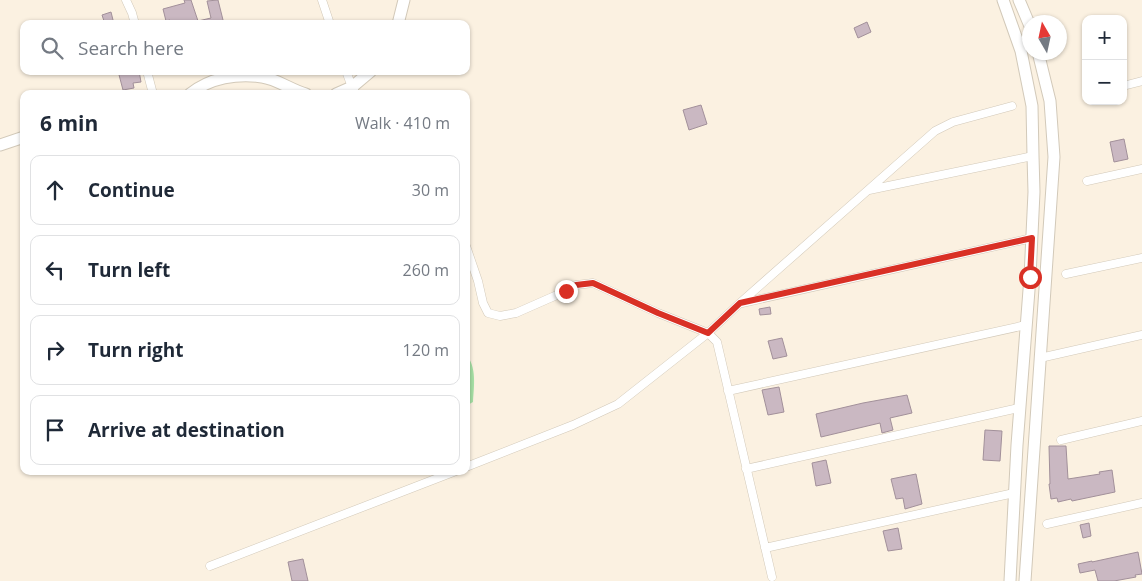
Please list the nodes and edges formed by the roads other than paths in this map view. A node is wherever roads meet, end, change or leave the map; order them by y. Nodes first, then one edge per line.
1 (126, 0) edge
2 (322, 0) edge
3 (404, 0) edge
4 (1003, 0) edge
5 (1019, 0) edge
6 (1025, 15) edge
7 (134, 20) edge
8 (329, 20) edge
9 (399, 20) edge
10 (1040, 60) edge
11 (148, 75) edge
12 (348, 75) edge
13 (367, 75) edge
14 (1142, 81) edge
15 (1127, 85) edge
16 (152, 90) edge
17 (195, 90) edge
18 (293, 90) edge
19 (354, 90) edge
20 (1012, 106) dead end
21 (20, 138) edge
22 (0, 145) edge
23 (1033, 156) junction
24 (1142, 169) edge
25 (1087, 181) dead end
26 (867, 190) junction
27 (1032, 238) junction
28 (470, 257) edge
29 (1142, 258) edge
30 (1066, 274) dead end
31 (740, 303) junction
32 (1026, 324) junction
33 (708, 333) junction
34 (1142, 335) edge
35 (1040, 358) junction
36 (728, 391) junction
37 (1020, 408) junction
38 (1142, 421) edge
39 (1061, 440) dead end
40 (470, 465) edge
41 (746, 469) junction
42 (446, 475) edge
43 (1014, 493) junction
44 (1142, 503) edge
45 (1047, 524) dead end
46 (765, 548) junction
47 (210, 566) dead end
48 (772, 577) dead end
49 (1010, 581) edge
50 (1025, 581) edge

1 - 7 street
2 - 8 street
3 - 9 street
4 - 23 street
5 - 6 street
10 - 35 street
11 - 16 street
12 - 19 street
13 - 19 street
14 - 15 street
17 - 18 street
20 - 26 street
21 - 22 street
23 - 26 street
23 - 27 street
24 - 25 street
26 - 31 street
27 - 31 street
27 - 32 street
28 - 33 street
29 - 30 street
31 - 33 street
32 - 36 street
32 - 37 street
33 - 36 street
33 - 40 street
34 - 35 street
35 - 50 street
36 - 41 street
37 - 41 street
37 - 43 street
38 - 39 street
41 - 46 street
42 - 47 street
43 - 46 street
43 - 49 street
44 - 45 street
46 - 48 street

